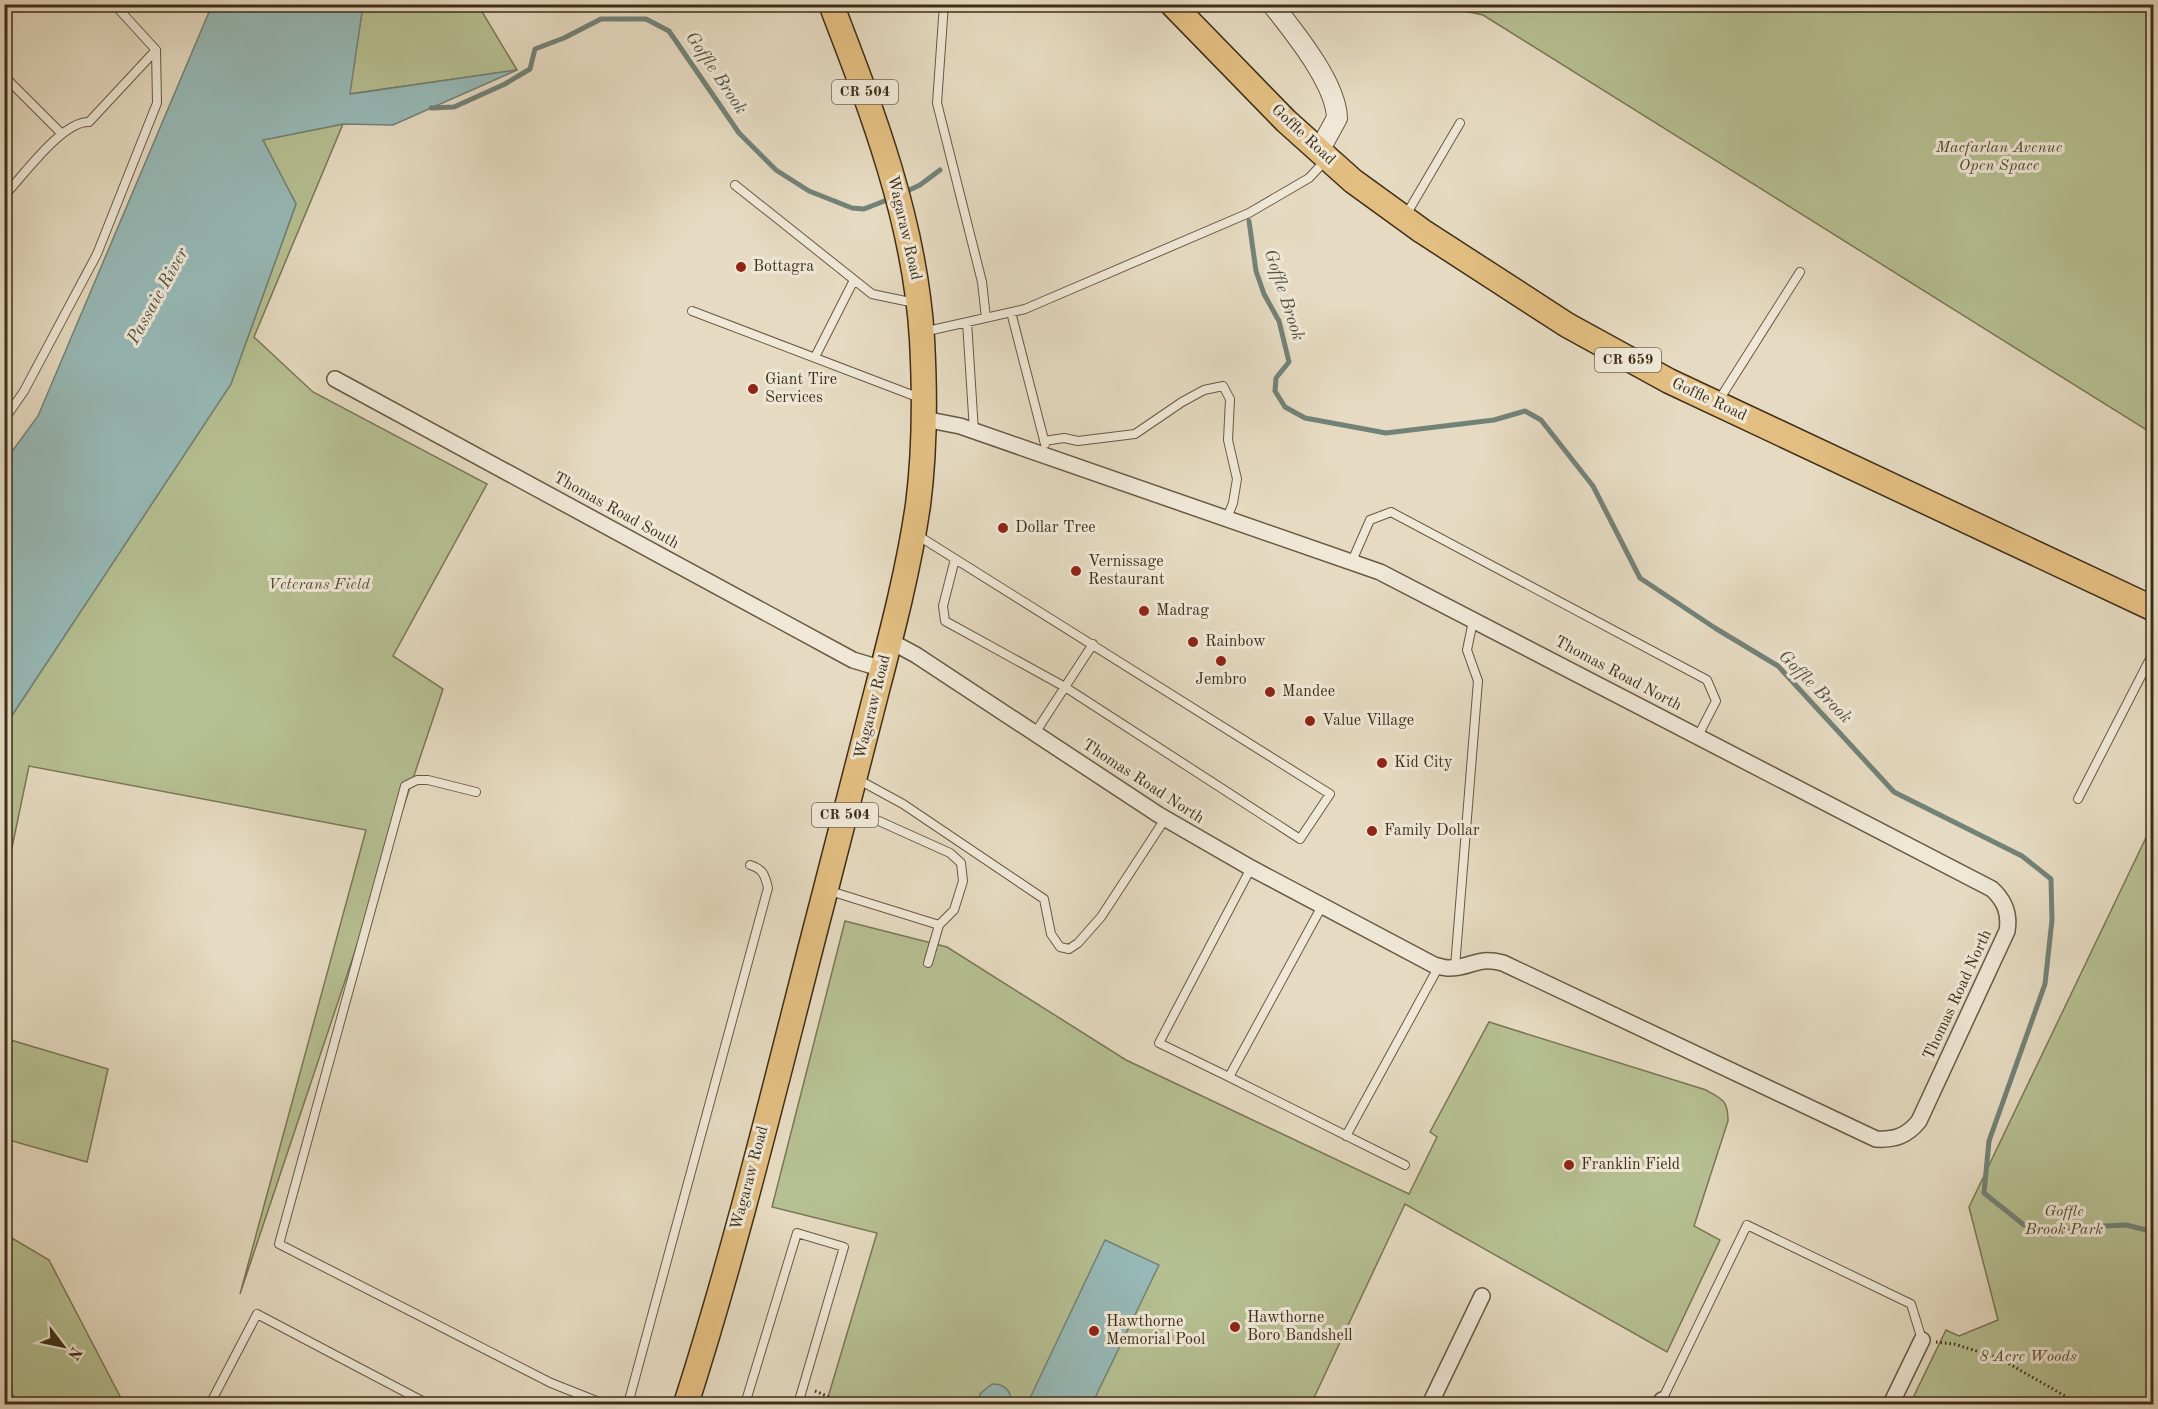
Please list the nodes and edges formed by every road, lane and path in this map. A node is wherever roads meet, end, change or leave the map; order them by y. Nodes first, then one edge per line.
1 (114, 4) edge
2 (831, 4) edge
3 (944, 4) edge
4 (1172, 4) edge
5 (1272, 4) edge
6 (156, 50) junction
7 (4, 76) edge
8 (1460, 123) dead end
9 (61, 133) junction
10 (1323, 155) junction
11 (735, 185) dead end
12 (4, 196) edge
13 (1404, 219) junction
14 (1800, 272) dead end
15 (854, 280) junction
16 (919, 304) junction
17 (692, 311) dead end
18 (1011, 312) junction
19 (986, 318) junction
20 (967, 322) junction
21 (922, 332) junction
22 (815, 357) junction
23 (335, 379) dead end
24 (1717, 404) junction
25 (924, 410) junction
26 (4, 420) edge
27 (974, 431) junction
28 (1046, 449) junction
29 (1227, 518) junction
30 (914, 533) junction
31 (955, 559) junction
32 (1352, 561) junction
33 (2154, 609) edge
34 (1473, 619) junction
35 (890, 641) junction
36 (1093, 644) junction
37 (2154, 651) edge
38 (883, 669) junction
39 (1065, 687) junction
40 (1035, 733) junction
41 (1698, 736) junction
42 (855, 778) junction
43 (476, 792) dead end
44 (2078, 799) dead end
45 (847, 806) junction
46 (1165, 819) junction
47 (750, 865) dead end
48 (1251, 868) junction
49 (825, 890) junction
50 (1322, 906) junction
51 (939, 925) junction
52 (928, 963) dead end
53 (1439, 966) junction
54 (1455, 967) junction
55 (1229, 1077) junction
56 (1346, 1136) junction
57 (1405, 1165) dead end
58 (1482, 1296) dead end
59 (1922, 1340) junction
60 (803, 1386) junction
61 (1661, 1402) edge
62 (210, 1404) edge
63 (428, 1404) edge
64 (604, 1404) edge
65 (628, 1404) edge
66 (686, 1404) edge
67 (745, 1404) edge
68 (798, 1404) edge
69 (846, 1404) edge
70 (1430, 1404) edge
71 (1891, 1404) edge
72 (2079, 1404) edge

1 - 6 lane
2 - 16 main road, Wagaraw Road / CR 504
3 - 19 lane
4 - 10 main road, Goffle Road / CR 659
5 - 10 street
6 - 9 lane
6 - 26 lane
7 - 9 lane
8 - 13 lane
9 - 12 lane
10 - 13 main road, Goffle Road / CR 659
10 - 18 lane
11 - 15 lane
13 - 24 main road, Goffle Road / CR 659
14 - 24 lane
15 - 16 lane
15 - 22 lane
16 - 21 main road, Wagaraw Road / CR 504
17 - 22 lane
18 - 19 lane
18 - 28 lane
19 - 20 lane
20 - 21 lane
20 - 27 lane
21 - 25 main road, Wagaraw Road / CR 504
22 - 25 lane
23 - 38 street, Thomas Road South
24 - 33 main road, Goffle Road / CR 659
25 - 27 street, Thomas Road North
25 - 30 main road, Wagaraw Road / CR 504
27 - 28 street, Thomas Road North
28 - 29 street, Thomas Road North
28 - 29 lane
29 - 32 street, Thomas Road North
30 - 31 lane
30 - 35 main road, Wagaraw Road / CR 504
31 - 36 lane
31 - 39 lane
32 - 34 street, Thomas Road North
32 - 41 lane
34 - 41 street, Thomas Road North
34 - 54 lane
35 - 38 main road, Wagaraw Road / CR 504
35 - 40 street, Thomas Road North
36 - 39 lane
36 - 39 lane
37 - 44 lane
38 - 42 main road, Wagaraw Road / CR 504
39 - 40 lane
40 - 46 street, Thomas Road North
41 - 54 street, Thomas Road North
42 - 45 main road, Wagaraw Road / CR 504
42 - 46 lane
43 - 64 lane
45 - 49 main road, Wagaraw Road / CR 504
45 - 51 lane
46 - 48 street, Thomas Road North
47 - 65 lane
48 - 50 street, Thomas Road North
48 - 55 lane
49 - 51 lane
49 - 66 main road, Wagaraw Road / CR 504
50 - 53 street, Thomas Road North
50 - 55 lane
51 - 52 lane
53 - 54 street, Thomas Road North
53 - 56 lane
55 - 56 lane
56 - 57 lane
58 - 70 street
59 - 61 lane
59 - 71 street
59 - 72 path
60 - 67 lane
60 - 68 lane
60 - 69 path
62 - 63 lane

